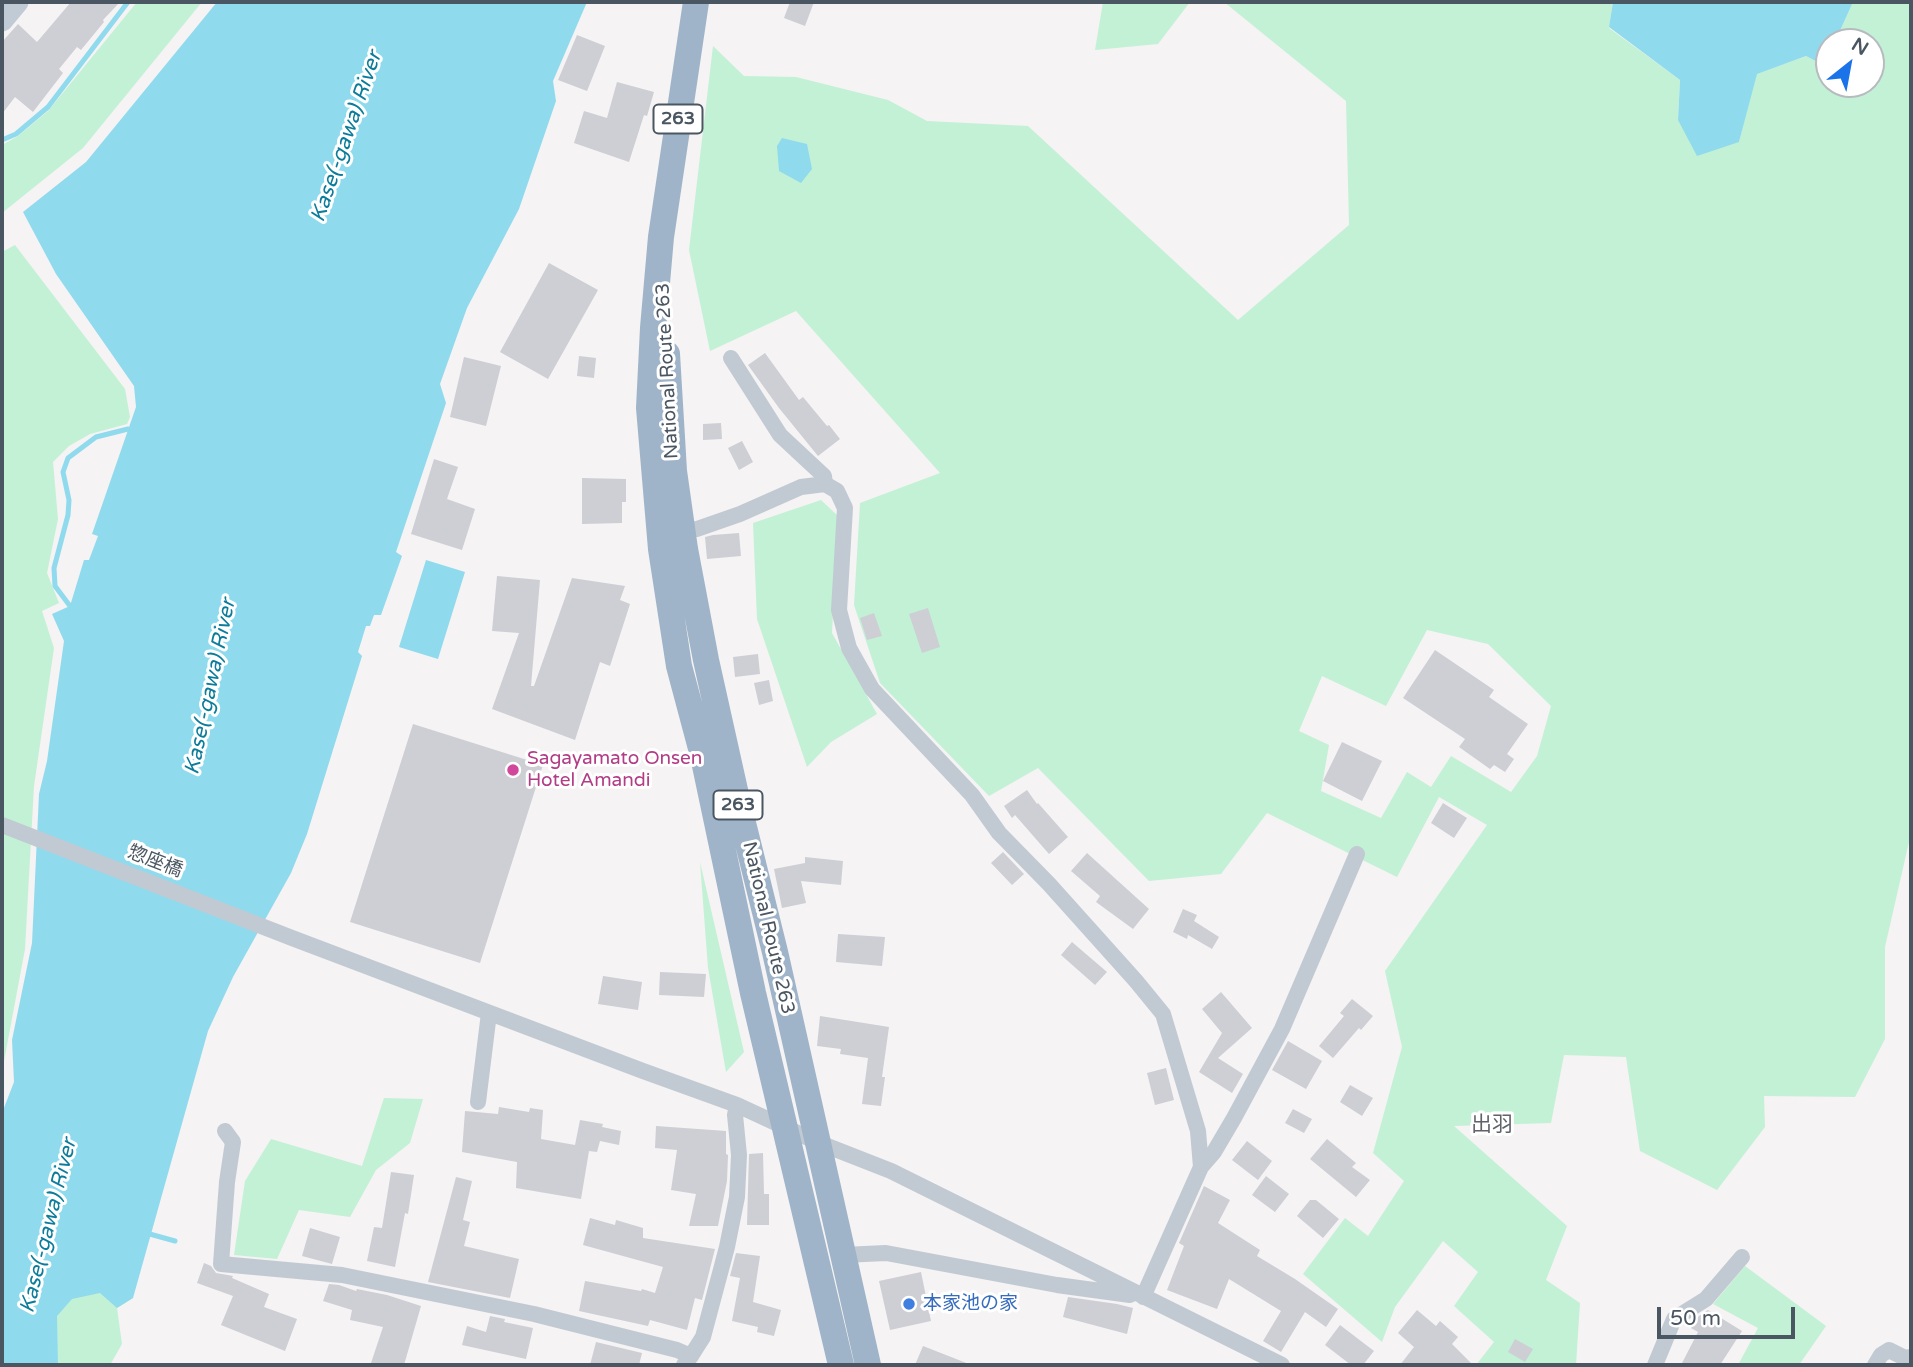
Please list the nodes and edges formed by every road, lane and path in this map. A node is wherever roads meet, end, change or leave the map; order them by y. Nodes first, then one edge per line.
1 (17, 2) edge
2 (696, 2) edge
3 (2, 20) edge
4 (661, 237) junction
5 (730, 358) dead end
6 (825, 484) junction
7 (682, 530) junction
8 (2, 825) edge
9 (1357, 854) dead end
10 (489, 1013) junction
11 (478, 1102) dead end
12 (737, 1105) junction
13 (785, 1126) junction
14 (225, 1131) dead end
15 (817, 1142) junction
16 (1200, 1167) junction
17 (843, 1255) junction
18 (1742, 1257) dead end
19 (1143, 1297) junction
20 (1911, 1357) edge
21 (687, 1361) edge
22 (841, 1365) edge
23 (867, 1365) edge
24 (1282, 1365) edge
25 (1655, 1365) edge
26 (1875, 1365) edge

1 - 3 main road
2 - 4 highway, National Route 263 / 263
4 - 7 highway, National Route 263 / 263
4 - 13 highway, National Route 263 / 263
5 - 6 street
6 - 7 street
6 - 16 street
7 - 15 highway, National Route 263 / 263
8 - 10 street, 惣座橋
9 - 16 street
10 - 11 street
10 - 12 street, 惣座橋
12 - 13 street, 惣座橋
12 - 21 street
13 - 15 street, 惣座橋
13 - 22 highway, National Route 263 / 263
14 - 21 street
15 - 17 highway, National Route 263 / 263
15 - 19 street, 惣座橋
16 - 19 street
17 - 19 street
17 - 23 highway, National Route 263 / 263
18 - 25 street
19 - 24 street, 惣座橋
20 - 26 street

